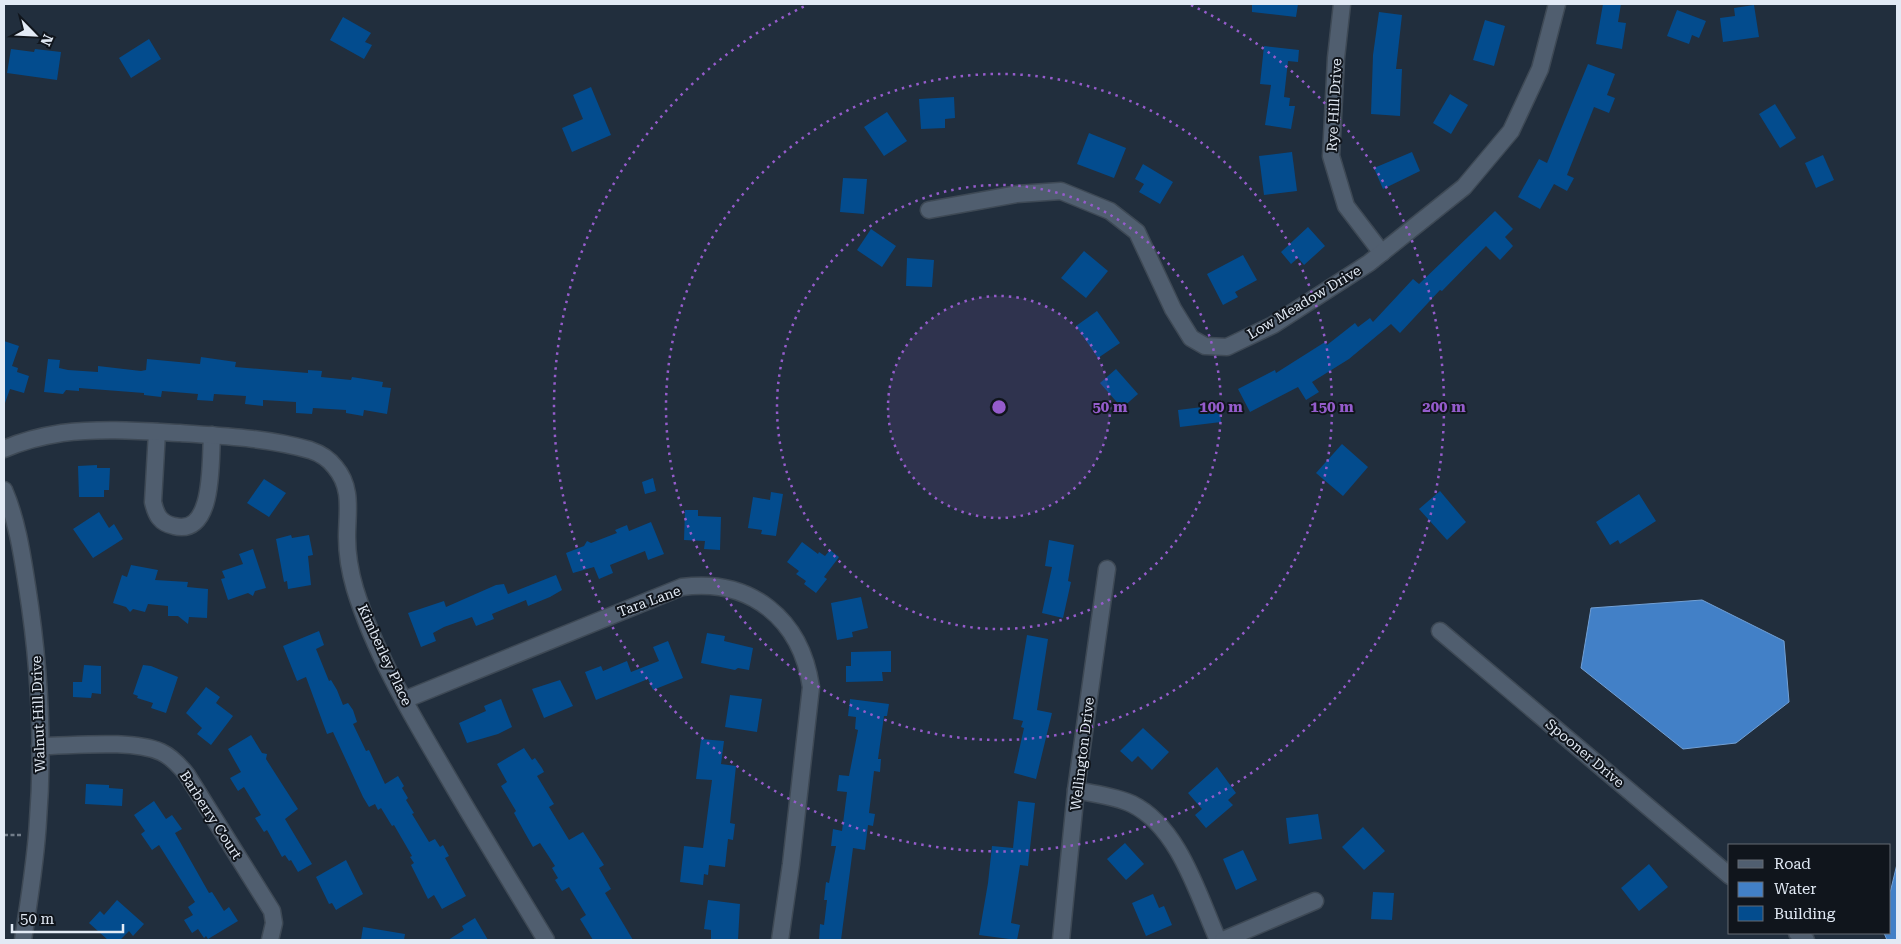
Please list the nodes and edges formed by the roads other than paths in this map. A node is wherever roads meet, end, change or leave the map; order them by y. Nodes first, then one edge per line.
1 (1342, 4) edge
2 (1557, 4) edge
3 (929, 210) dead end
4 (1382, 253) junction
5 (157, 432) junction
6 (212, 435) junction
7 (4, 449) edge
8 (4, 490) edge
9 (1107, 569) dead end
10 (1440, 630) dead end
11 (404, 700) junction
12 (40, 746) junction
13 (1076, 790) junction
14 (1728, 874) edge
15 (1315, 902) dead end
16 (23, 940) edge
17 (270, 940) edge
18 (546, 940) edge
19 (780, 940) edge
20 (1061, 940) edge
21 (1218, 940) edge
22 (1223, 940) edge

1 - 4 street, Rye Hill Drive
2 - 4 street, Low Meadow Drive
3 - 4 street, Low Meadow Drive
5 - 6 street, Kimberley Place
5 - 6 street
5 - 7 street, Kimberley Place
6 - 11 street, Kimberley Place
8 - 12 street, Walnut Hill Drive
9 - 13 street, Wellington Drive
10 - 14 street, Spooner Drive
11 - 18 street, Kimberley Place
11 - 19 street, Tara Lane
12 - 16 street, Walnut Hill Drive
12 - 17 street, Barberry Court
13 - 20 street, Wellington Drive
13 - 21 street
15 - 22 street

